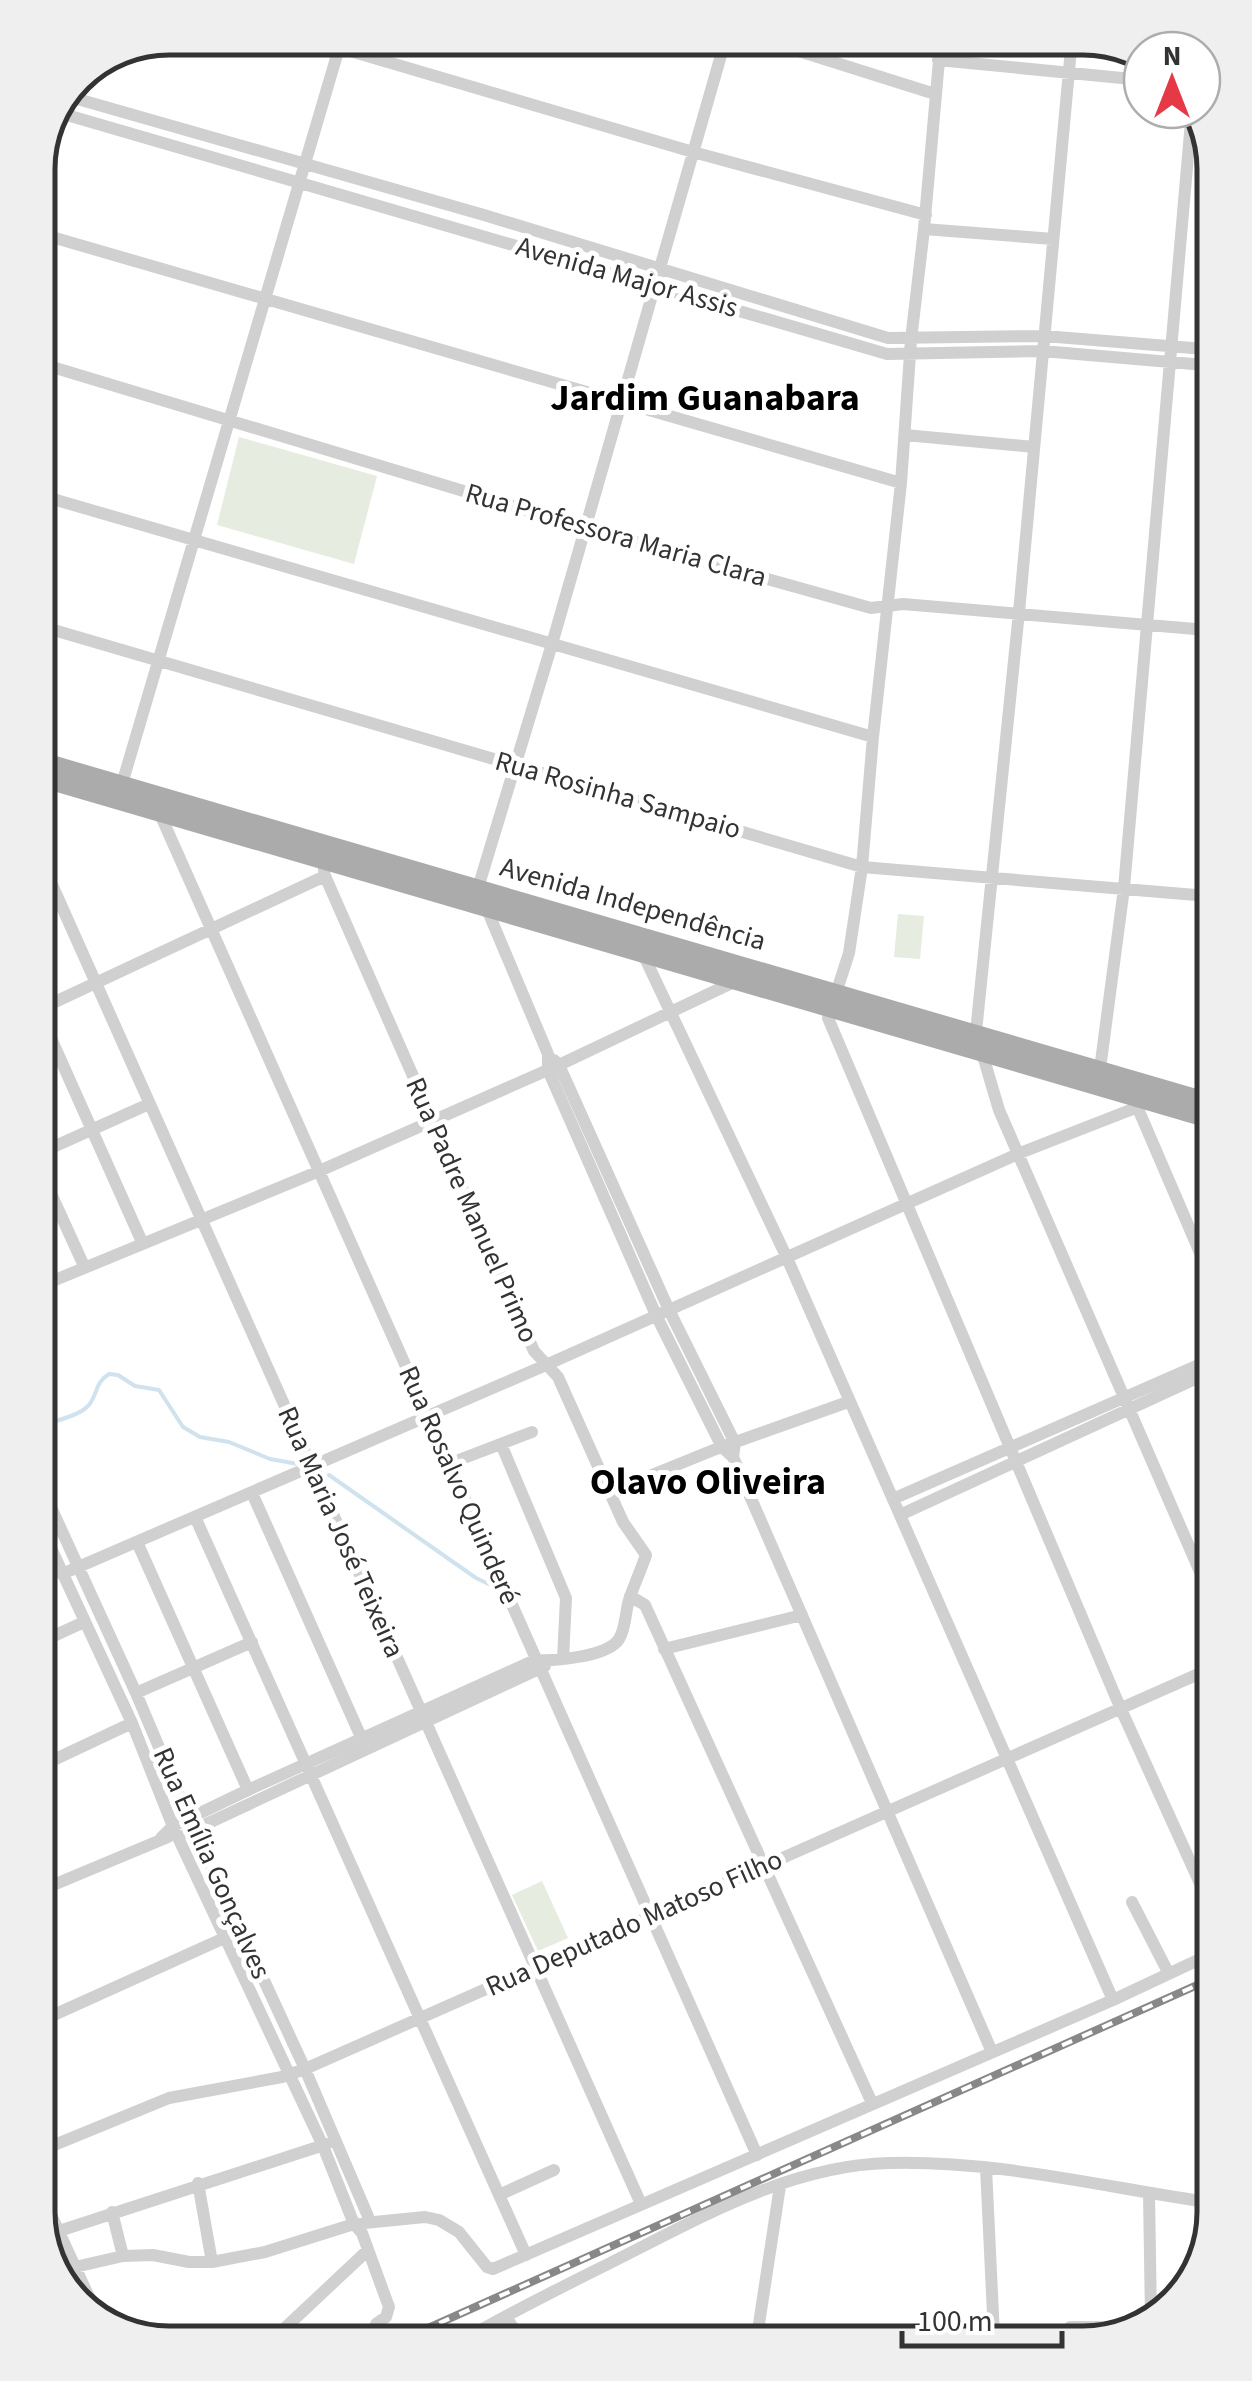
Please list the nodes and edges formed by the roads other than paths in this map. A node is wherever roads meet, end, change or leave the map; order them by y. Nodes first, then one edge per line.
1 (337, 55) edge
2 (383, 55) edge
3 (721, 55) edge
4 (810, 55) edge
5 (938, 55) edge
6 (1071, 55) edge
7 (938, 60) junction
8 (1069, 73) junction
9 (1122, 78) edge
10 (934, 94) junction
11 (79, 99) edge
12 (134, 113) junction
13 (69, 116) edge
14 (1190, 132) edge
15 (127, 133) junction
16 (694, 152) junction
17 (306, 162) junction
18 (300, 182) junction
19 (484, 214) junction
20 (925, 222) junction
21 (478, 234) junction
22 (55, 238) edge
23 (1053, 239) junction
24 (662, 268) junction
25 (657, 286) junction
26 (264, 300) junction
27 (1044, 336) junction
28 (911, 340) junction
29 (1172, 346) junction
30 (1197, 348) edge
31 (1042, 351) junction
32 (910, 355) junction
33 (1169, 362) junction
34 (1197, 364) edge
35 (55, 369) edge
36 (622, 404) junction
37 (229, 420) junction
38 (905, 435) junction
39 (1034, 447) junction
40 (901, 483) junction
41 (55, 501) edge
42 (586, 528) junction
43 (194, 541) junction
44 (886, 606) junction
45 (1019, 612) junction
46 (1147, 624) junction
47 (1197, 629) edge
48 (55, 630) edge
49 (552, 644) junction
50 (160, 662) junction
51 (873, 737) junction
52 (55, 765) edge
53 (514, 765) junction
54 (55, 782) edge
55 (122, 784) junction
56 (160, 814) junction
57 (324, 860) junction
58 (862, 867) junction
59 (992, 879) junction
60 (478, 888) junction
61 (1124, 888) junction
62 (55, 892) edge
63 (1197, 895) edge
64 (486, 908) junction
65 (210, 929) junction
66 (645, 945) junction
67 (739, 972) junction
68 (94, 982) junction
69 (834, 999) junction
70 (55, 1002) edge
71 (672, 1013) junction
72 (976, 1032) junction
73 (55, 1047) edge
74 (981, 1052) junction
75 (554, 1067) junction
76 (1100, 1069) junction
77 (1197, 1098) edge
78 (1136, 1102) junction
79 (149, 1104) junction
80 (1197, 1117) edge
81 (433, 1120) junction
82 (92, 1130) junction
83 (55, 1146) edge
84 (1020, 1154) junction
85 (318, 1172) junction
86 (55, 1204) edge
87 (909, 1204) junction
88 (200, 1219) junction
89 (142, 1242) junction
90 (1197, 1245) edge
91 (787, 1258) junction
92 (84, 1266) junction
93 (55, 1279) edge
94 (663, 1312) junction
95 (546, 1365) junction
96 (1197, 1367) edge
97 (1197, 1377) edge
98 (848, 1402) junction
99 (1127, 1404) junction
100 (430, 1415) junction
101 (532, 1432) dead end
102 (501, 1444) junction
103 (730, 1448) junction
104 (1008, 1448) junction
105 (451, 1463) junction
106 (1015, 1463) junction
107 (313, 1467) junction
108 (610, 1492) junction
109 (252, 1493) junction
110 (894, 1498) junction
111 (902, 1514) junction
112 (55, 1516) edge
113 (196, 1519) junction
114 (137, 1542) junction
115 (55, 1558) edge
116 (1197, 1563) edge
117 (78, 1567) junction
118 (62, 1574) junction
119 (630, 1596) junction
120 (802, 1614) junction
121 (84, 1622) junction
122 (55, 1635) edge
123 (252, 1642) junction
124 (664, 1649) junction
125 (557, 1660) junction
126 (537, 1665) junction
127 (194, 1668) junction
128 (1197, 1674) edge
129 (128, 1676) junction
130 (114, 1683) junction
131 (136, 1693) junction
132 (1120, 1707) junction
133 (422, 1717) junction
134 (132, 1724) junction
135 (361, 1737) junction
136 (1006, 1758) junction
137 (55, 1760) edge
138 (307, 1770) junction
139 (248, 1790) junction
140 (886, 1811) junction
141 (191, 1824) junction
142 (175, 1831) junction
143 (765, 1864) junction
144 (1197, 1877) edge
145 (55, 1884) edge
146 (1132, 1902) dead end
147 (650, 1914) junction
148 (243, 1930) junction
149 (226, 1937) junction
150 (1197, 1960) edge
151 (535, 1967) junction
152 (1168, 1974) junction
153 (270, 1990) junction
154 (253, 1997) junction
155 (1114, 2000) junction
156 (55, 2014) edge
157 (420, 2020) junction
158 (992, 2052) junction
159 (305, 2069) junction
160 (287, 2076) junction
161 (872, 2103) junction
162 (329, 2143) junction
163 (55, 2145) edge
164 (757, 2155) junction
165 (986, 2168) junction
166 (554, 2170) dead end
167 (198, 2184) junction
168 (780, 2186) junction
169 (1149, 2193) junction
170 (499, 2195) junction
171 (1197, 2200) edge
172 (641, 2204) junction
173 (112, 2212) junction
174 (56, 2224) edge
175 (362, 2226) junction
176 (59, 2231) junction
177 (367, 2252) junction
178 (526, 2255) junction
179 (123, 2256) junction
180 (212, 2262) junction
181 (75, 2267) junction
182 (70, 2269) edge
183 (84, 2287) edge
184 (1151, 2303) edge
185 (506, 2316) junction
186 (376, 2324) dead end
187 (287, 2326) edge
188 (488, 2326) edge
189 (512, 2326) edge
190 (759, 2326) edge
191 (994, 2326) edge

1 - 17 street
2 - 16 street
3 - 16 street
4 - 10 street
5 - 7 street
6 - 8 street
7 - 8 street
7 - 10 street
8 - 9 street
8 - 23 street
10 - 20 street
11 - 12 street, Avenida Major Assis
12 - 15 street
12 - 17 street, Avenida Major Assis
13 - 15 street, Avenida Major Assis
14 - 29 street
15 - 18 street, Avenida Major Assis
16 - 20 street
16 - 24 street
17 - 18 street
17 - 19 street, Avenida Major Assis
18 - 21 street, Avenida Major Assis
18 - 26 street
19 - 21 street
19 - 24 street, Avenida Major Assis
20 - 23 street
20 - 28 street
21 - 25 street, Avenida Major Assis
22 - 26 street
23 - 27 street
24 - 25 street
24 - 28 street, Avenida Major Assis
25 - 32 street, Avenida Major Assis
25 - 36 street
26 - 36 street
26 - 37 street
27 - 28 street, Avenida Major Assis
27 - 29 street, Avenida Major Assis
27 - 31 street
28 - 32 street
29 - 30 street, Avenida Major Assis
29 - 33 street
31 - 32 street, Avenida Major Assis
31 - 33 street, Avenida Major Assis
31 - 39 street
32 - 38 street
33 - 34 street, Avenida Major Assis
33 - 46 street
35 - 37 street, Rua Professora Maria Clara
36 - 40 street
36 - 42 street
37 - 42 street, Rua Professora Maria Clara
37 - 43 street
38 - 39 street
38 - 40 street
39 - 45 street
40 - 44 street
41 - 43 street
42 - 44 street, Rua Professora Maria Clara
42 - 49 street
43 - 49 street
43 - 50 street
44 - 45 street, Rua Professora Maria Clara
44 - 51 street
45 - 46 street, Rua Professora Maria Clara
45 - 59 street
46 - 47 street, Rua Professora Maria Clara
46 - 61 street
48 - 50 street, Rua Rosinha Sampaio
49 - 51 street
49 - 53 street
50 - 53 street, Rua Rosinha Sampaio
50 - 55 street
51 - 58 street
52 - 55 main road, Avenida Independência
53 - 58 street, Rua Rosinha Sampaio
53 - 60 street
54 - 56 main road, Avenida Independência
55 - 57 main road, Avenida Independência
56 - 57 main road, Avenida Independência
56 - 65 street, Rua Rosalvo Quinderé
57 - 60 main road, Avenida Independência
57 - 64 main road, Avenida Independência
57 - 65 street
57 - 81 street, Rua Padre Manuel Primo
58 - 59 street, Rua Rosinha Sampaio
58 - 69 street
59 - 61 street, Rua Rosinha Sampaio
59 - 72 street
60 - 64 street
60 - 66 main road, Avenida Independência
61 - 63 street, Rua Rosinha Sampaio
61 - 76 street
62 - 68 street, Rua Maria José Teixeira
64 - 66 main road, Avenida Independência
64 - 75 street
65 - 68 street
65 - 85 street, Rua Rosalvo Quinderé
66 - 67 main road, Avenida Independência
66 - 71 street
67 - 69 main road, Avenida Independência
67 - 71 street
68 - 70 street
68 - 79 street, Rua Maria José Teixeira
69 - 72 main road, Avenida Independência
69 - 74 main road, Avenida Independência
69 - 87 street
71 - 75 street
71 - 91 street
72 - 74 street
72 - 76 main road, Avenida Independência
73 - 82 street
74 - 78 main road, Avenida Independência
74 - 84 street
75 - 81 street
75 - 94 street
76 - 77 main road, Avenida Independência
78 - 80 main road, Avenida Independência
78 - 84 street
78 - 90 street
79 - 82 street
79 - 88 street, Rua Maria José Teixeira
81 - 85 street
81 - 95 street, Rua Padre Manuel Primo
82 - 83 street
82 - 89 street
84 - 87 street
84 - 99 street
85 - 88 street
85 - 100 street, Rua Rosalvo Quinderé
86 - 92 street
87 - 91 street
87 - 104 street
88 - 89 street
88 - 107 street, Rua Maria José Teixeira
89 - 92 street
91 - 94 street
91 - 98 street
92 - 93 street
94 - 95 street
94 - 103 street
95 - 100 street
95 - 108 street, Rua Padre Manuel Primo
96 - 99 street
97 - 99 street
98 - 103 street
98 - 110 street
99 - 104 street
99 - 106 street
99 - 116 street
100 - 105 street, Rua Rosalvo Quinderé
100 - 107 street
101 - 102 street
102 - 105 street
102 - 125 street
103 - 108 street
103 - 120 street
104 - 106 street
104 - 110 street
105 - 126 street, Rua Rosalvo Quinderé
106 - 111 street
106 - 132 street
107 - 109 street
107 - 133 street, Rua Maria José Teixeira
108 - 119 street, Rua Padre Manuel Primo
109 - 113 street
109 - 135 street
110 - 111 street
111 - 136 street
112 - 117 street, Rua Emília Gonçalves
113 - 114 street
113 - 123 street
114 - 117 street
114 - 127 street
115 - 118 street, Rua Emília Gonçalves
117 - 118 street
117 - 129 street, Rua Emília Gonçalves
118 - 121 street, Rua Emília Gonçalves
119 - 124 street
119 - 125 street
120 - 124 street
120 - 140 street
121 - 122 street
121 - 130 street, Rua Emília Gonçalves
123 - 127 street
123 - 138 street
124 - 143 street
125 - 126 street
126 - 133 street
126 - 147 street, Rua Rosalvo Quinderé
127 - 131 street
127 - 139 street
128 - 132 street, Rua Deputado Matoso Filho
129 - 130 street
129 - 131 street, Rua Emília Gonçalves
130 - 134 street, Rua Emília Gonçalves
131 - 141 street, Rua Emília Gonçalves
132 - 136 street, Rua Deputado Matoso Filho
132 - 144 street
133 - 135 street
133 - 138 street
133 - 151 street, Rua Maria José Teixeira
134 - 137 street
134 - 142 street, Rua Emília Gonçalves
135 - 138 street
136 - 140 street, Rua Deputado Matoso Filho
136 - 155 street
138 - 139 street
138 - 141 street
138 - 157 street
139 - 141 street
140 - 143 street, Rua Deputado Matoso Filho
140 - 158 street
141 - 142 street
141 - 148 street, Rua Emília Gonçalves
142 - 145 street
142 - 149 street, Rua Emília Gonçalves
143 - 147 street, Rua Deputado Matoso Filho
143 - 161 street
146 - 152 street
147 - 151 street, Rua Deputado Matoso Filho
147 - 164 street, Rua Rosalvo Quinderé
148 - 149 street
148 - 153 street, Rua Emília Gonçalves
149 - 154 street, Rua Emília Gonçalves
149 - 156 street
150 - 152 street
151 - 157 street, Rua Deputado Matoso Filho
151 - 172 street, Rua Maria José Teixeira
152 - 155 street
153 - 154 street
153 - 159 street, Rua Emília Gonçalves
154 - 160 street, Rua Emília Gonçalves
155 - 158 street
157 - 159 street, Rua Deputado Matoso Filho
157 - 170 street
158 - 161 street
159 - 160 street, Rua Deputado Matoso Filho
159 - 162 street, Rua Emília Gonçalves
160 - 162 street, Rua Emília Gonçalves
160 - 163 street, Rua Deputado Matoso Filho
161 - 164 street
162 - 167 street
162 - 175 street, Rua Emília Gonçalves
164 - 172 street
165 - 168 street
165 - 169 street
165 - 191 street
166 - 170 street
167 - 173 street
167 - 180 street
168 - 185 street
168 - 190 street
169 - 171 street
169 - 184 street
170 - 178 street
172 - 178 street
173 - 176 street
173 - 179 street
174 - 176 street
175 - 177 street, Rua Emília Gonçalves
175 - 178 street
175 - 180 street
176 - 181 street
177 - 186 street, Rua Emília Gonçalves
177 - 187 street
179 - 180 street
179 - 181 street
181 - 182 street
181 - 183 street
185 - 188 street
185 - 189 street

